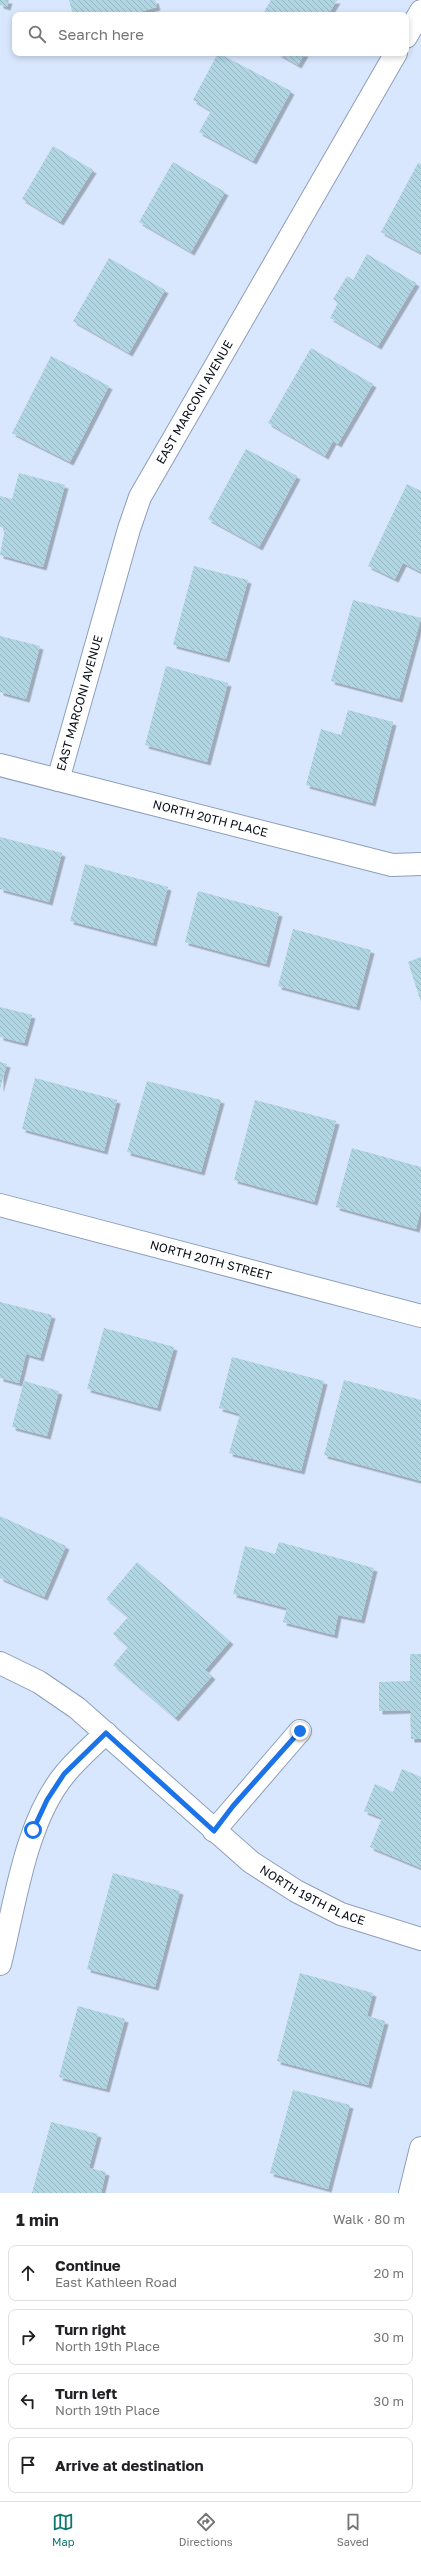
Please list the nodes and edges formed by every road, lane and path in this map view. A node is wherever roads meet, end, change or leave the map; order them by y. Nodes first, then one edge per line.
1 (421, 11) edge
2 (409, 32) edge
3 (394, 56) edge
4 (0, 765) edge
5 (58, 780) junction
6 (421, 864) edge
7 (0, 1205) edge
8 (421, 1316) edge
9 (0, 1664) edge
10 (300, 1731) dead end
11 (106, 1733) junction
12 (214, 1831) junction
13 (421, 1939) edge
14 (0, 1964) edge
15 (421, 2148) edge
16 (410, 2193) edge

1 - 2 street
3 - 5 street, EAST MARCONI AVENUE
4 - 5 street, NORTH 20TH PLACE
5 - 6 street, NORTH 20TH PLACE
7 - 8 street, NORTH 20TH STREET
9 - 11 street, NORTH 19TH PLACE
10 - 12 street
11 - 12 street, NORTH 19TH PLACE
11 - 14 street
12 - 13 street, NORTH 19TH PLACE
15 - 16 street

